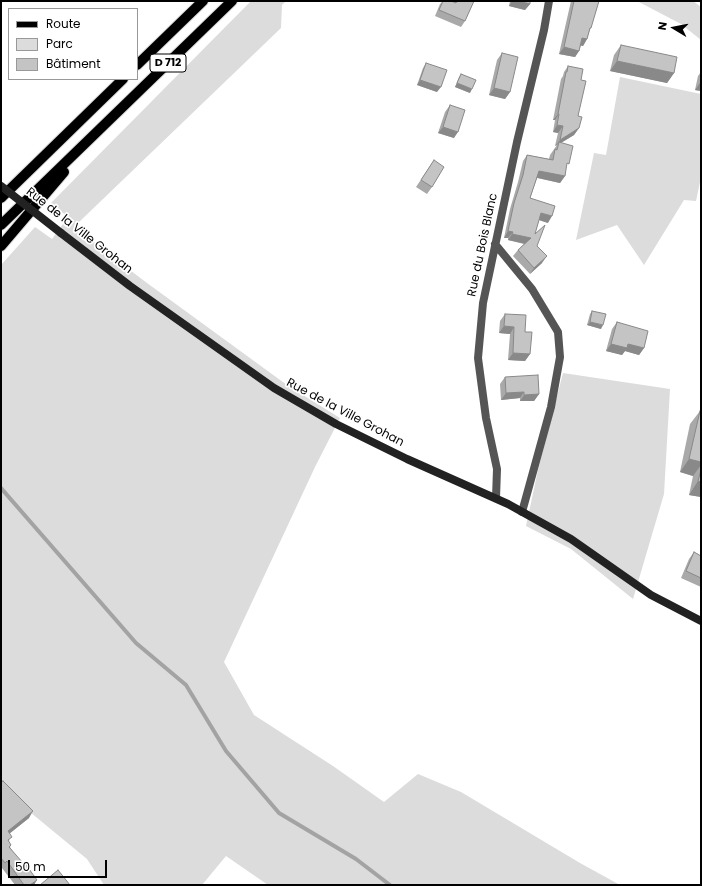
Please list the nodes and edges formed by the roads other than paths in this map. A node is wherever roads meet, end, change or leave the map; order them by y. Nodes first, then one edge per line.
1 (203, 1) edge
2 (232, 1) edge
3 (549, 1) edge
4 (138, 64) edge
5 (122, 80) edge
6 (104, 125) junction
7 (50, 151) junction
8 (1, 186) edge
9 (1, 198) edge
10 (1, 225) edge
11 (495, 244) junction
12 (1, 246) edge
13 (496, 498) junction
14 (522, 512) junction
15 (701, 621) edge

1 - 4 main road, D 712
2 - 6 main road, D 712
3 - 11 street, Rue du Bois Blanc
5 - 7 main road
6 - 10 main road, D 712
6 - 12 main road
7 - 8 main road
7 - 9 main road
8 - 13 street, Rue de la Ville Grohan, bridge
11 - 13 street, Rue du Bois Blanc
11 - 14 street
13 - 14 street, Rue de la Ville Grohan
14 - 15 street, Rue de la Ville Grohan

